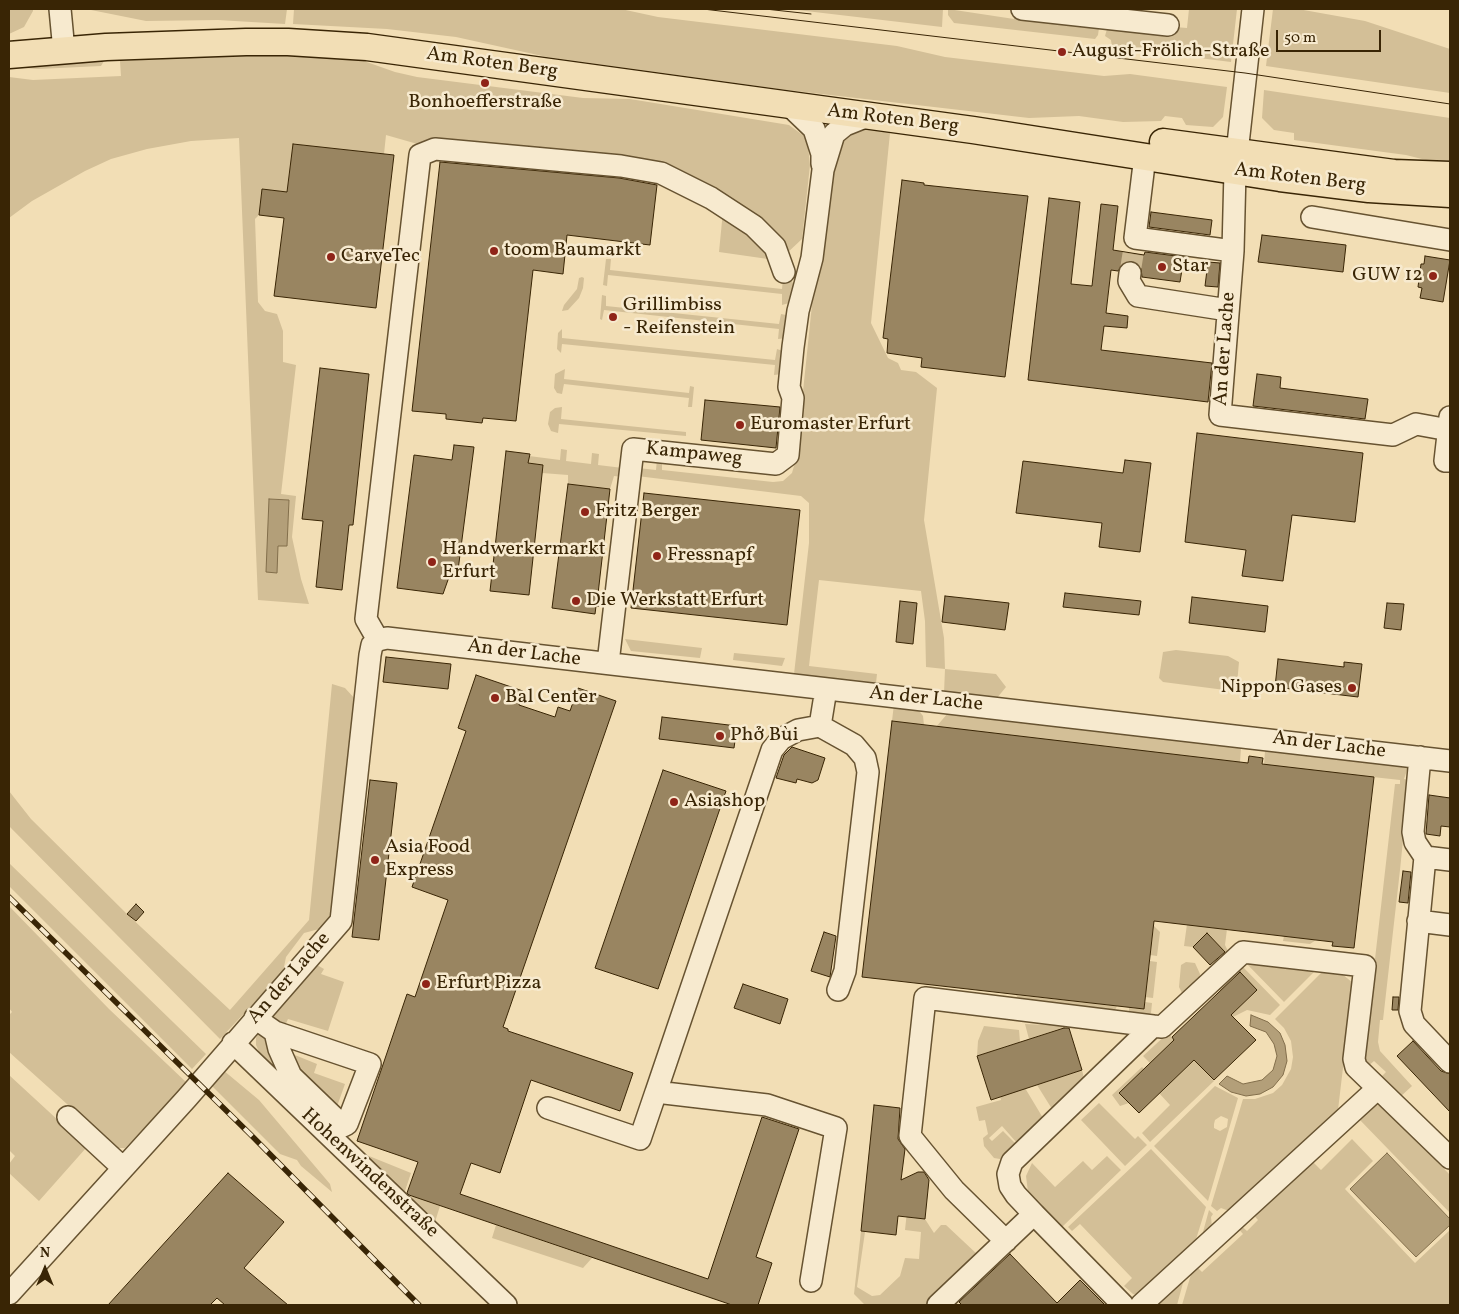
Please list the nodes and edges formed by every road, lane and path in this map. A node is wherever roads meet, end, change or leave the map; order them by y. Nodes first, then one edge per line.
1 (60, 9) edge
2 (1022, 9) edge
3 (1253, 9) edge
4 (1168, 25) dead end
5 (64, 50) junction
6 (9, 55) edge
7 (790, 106) junction
8 (865, 117) junction
9 (973, 130) junction
10 (1145, 156) junction
11 (1236, 162) junction
12 (823, 170) junction
13 (1450, 175) edge
14 (1450, 194) edge
15 (1312, 217) dead end
16 (1450, 240) edge
17 (1233, 251) junction
18 (1133, 255) junction
19 (784, 272) dead end
20 (1228, 310) junction
21 (1450, 423) edge
22 (1450, 461) edge
23 (378, 640) junction
24 (608, 663) junction
25 (826, 689) junction
26 (820, 726) junction
27 (1420, 757) junction
28 (1450, 760) edge
29 (1425, 857) junction
30 (1450, 860) edge
31 (1418, 921) junction
32 (1450, 925) edge
33 (838, 990) dead end
34 (255, 1018) junction
35 (1152, 1026) junction
36 (275, 1032) junction
37 (233, 1043) junction
38 (1450, 1062) edge
39 (1377, 1089) junction
40 (656, 1092) junction
41 (548, 1108) dead end
42 (68, 1117) dead end
43 (1450, 1158) edge
44 (122, 1167) junction
45 (1034, 1214) junction
46 (1006, 1242) junction
47 (810, 1281) dead end
48 (9, 1294) edge
49 (506, 1305) edge
50 (938, 1305) edge
51 (1122, 1305) edge
52 (1141, 1305) edge

1 - 5 street
2 - 4 street
3 - 11 street
5 - 6 main road, Am Roten Berg
5 - 7 main road, Am Roten Berg
7 - 8 main road, Am Roten Berg
7 - 12 street
8 - 9 main road, Am Roten Berg
8 - 12 street
9 - 10 main road, Am Roten Berg
9 - 11 main road, Am Roten Berg
10 - 11 main road, Am Roten Berg
10 - 18 street
11 - 13 main road, Am Roten Berg
11 - 14 main road, Am Roten Berg
11 - 17 street, An der Lache
12 - 24 street, Kampaweg
15 - 16 street
17 - 18 street
17 - 20 street, An der Lache
18 - 20 street
19 - 23 street
20 - 21 street, An der Lache
21 - 22 street, An der Lache
23 - 24 street, An der Lache
23 - 34 street, An der Lache
24 - 25 street, An der Lache
25 - 26 street
25 - 27 street, An der Lache
26 - 33 street
26 - 40 street
27 - 28 street, An der Lache
27 - 29 street
29 - 30 street
29 - 31 street
31 - 32 street
31 - 38 street
34 - 36 street
34 - 37 street, An der Lache
35 - 39 street
35 - 45 street
35 - 46 street
36 - 36 street
37 - 44 street, An der Lache
37 - 49 street, Hohenwindenstraße
39 - 43 street
39 - 52 street
40 - 41 street
40 - 47 street
42 - 44 street
44 - 48 street, An der Lache
45 - 46 street
45 - 51 street
46 - 50 street

